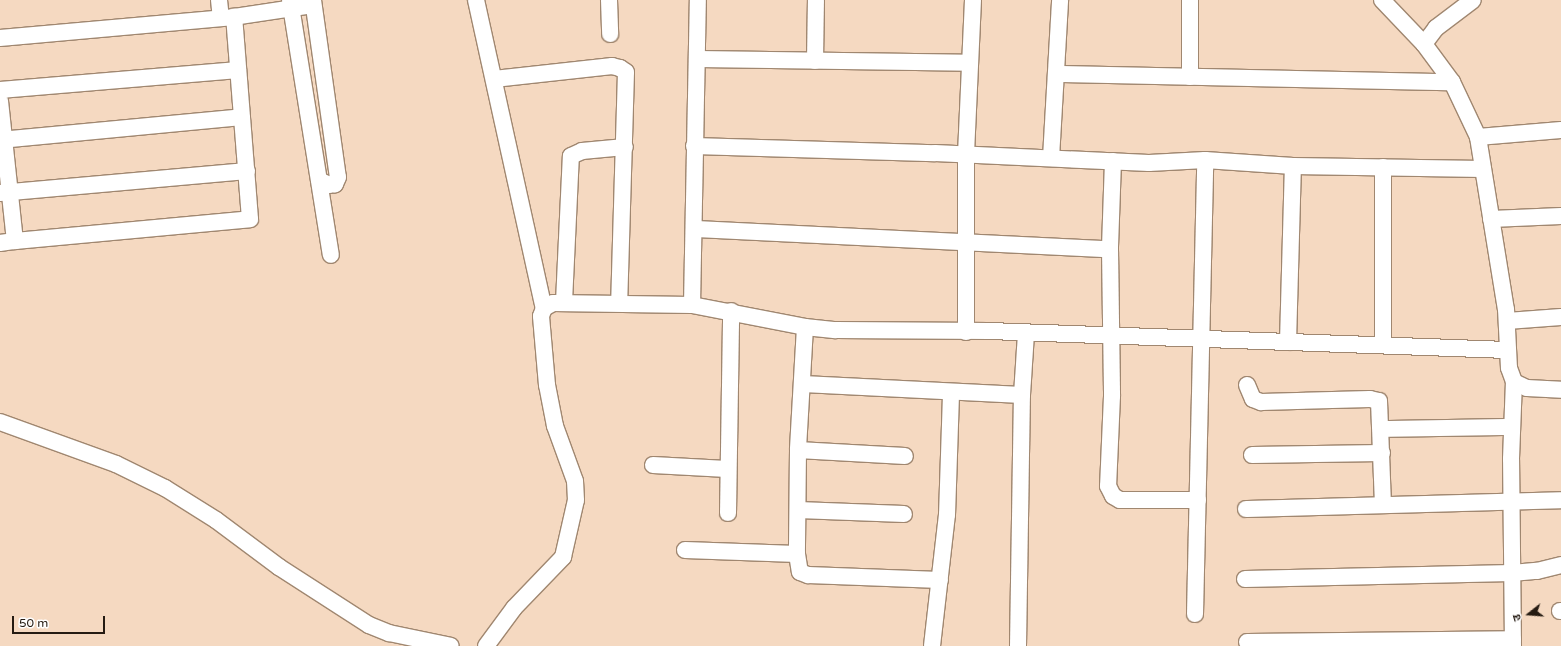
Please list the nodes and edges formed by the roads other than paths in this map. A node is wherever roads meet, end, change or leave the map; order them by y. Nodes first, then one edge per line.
1 (219, 0) edge
2 (476, 0) edge
3 (608, 0) edge
4 (698, 0) edge
5 (816, 0) edge
6 (973, 0) edge
7 (1060, 0) edge
8 (1190, 0) edge
9 (1382, 0) edge
10 (1473, 0) edge
11 (313, 2) edge
12 (291, 5) edge
13 (227, 18) junction
14 (610, 34) dead end
15 (0, 38) edge
16 (1424, 44) junction
17 (698, 59) junction
18 (815, 61) junction
19 (969, 63) junction
20 (238, 70) junction
21 (1058, 74) junction
22 (1190, 77) junction
23 (494, 79) junction
24 (1452, 82) junction
25 (0, 90) edge
26 (0, 101) edge
27 (242, 117) junction
28 (1561, 130) edge
29 (1478, 137) junction
30 (2, 140) edge
31 (694, 146) junction
32 (625, 147) junction
33 (966, 154) junction
34 (1051, 158) junction
35 (1205, 160) junction
36 (1113, 161) junction
37 (1294, 166) junction
38 (1383, 167) junction
39 (1483, 169) junction
40 (246, 171) junction
41 (319, 180) junction
42 (5, 193) edge
43 (1561, 216) edge
44 (1491, 219) junction
45 (694, 229) junction
46 (8, 242) edge
47 (967, 242) junction
48 (1110, 249) junction
49 (331, 255) dead end
50 (564, 302) junction
51 (619, 302) junction
52 (692, 305) junction
53 (544, 308) junction
54 (731, 311) junction
55 (1561, 317) edge
56 (1507, 321) junction
57 (805, 327) junction
58 (966, 332) junction
59 (1026, 333) junction
60 (1112, 337) junction
61 (1202, 340) junction
62 (1288, 342) junction
63 (1383, 345) junction
64 (1508, 350) junction
65 (1514, 382) junction
66 (803, 384) junction
67 (1247, 385) dead end
68 (1561, 390) edge
69 (951, 392) junction
70 (1022, 395) junction
71 (0, 422) edge
72 (1512, 427) junction
73 (1382, 429) junction
74 (798, 450) junction
75 (1382, 453) junction
76 (905, 456) dead end
77 (1252, 456) dead end
78 (653, 466) dead end
79 (726, 469) junction
80 (1198, 500) junction
81 (1511, 500) junction
82 (1561, 500) edge
83 (1383, 504) junction
84 (1246, 508) dead end
85 (798, 510) junction
86 (728, 512) dead end
87 (904, 514) dead end
88 (685, 550) dead end
89 (797, 554) junction
90 (1561, 565) edge
91 (1512, 572) junction
92 (1245, 579) dead end
93 (940, 580) junction
94 (1195, 614) dead end
95 (1247, 642) dead end
96 (1513, 643) edge
97 (451, 646) edge
98 (486, 646) edge
99 (932, 646) edge
100 (1018, 646) edge

1 - 13 street
2 - 23 street
3 - 14 street
4 - 17 street
5 - 18 street
6 - 19 street
7 - 21 street
8 - 22 street
9 - 16 street
10 - 16 street
11 - 12 street
11 - 41 street
12 - 13 street
12 - 41 street
13 - 15 street
13 - 20 street
16 - 24 street
17 - 18 street
17 - 31 street
18 - 19 street
19 - 33 street
20 - 25 street
20 - 27 street
21 - 22 street
21 - 34 street
22 - 24 street
23 - 32 street
23 - 53 street
24 - 29 street
26 - 30 street
27 - 30 street
27 - 40 street
28 - 29 street
29 - 39 street
30 - 42 street
31 - 33 street
31 - 45 street
32 - 50 street
32 - 51 street
33 - 34 street
33 - 47 street
34 - 36 street
35 - 36 street
35 - 37 street
35 - 61 street
36 - 48 street
37 - 38 street
37 - 62 street
38 - 39 street
38 - 63 street
39 - 44 street
40 - 42 street
40 - 46 street
41 - 49 street
42 - 46 street
43 - 44 street
44 - 56 street
45 - 47 street
45 - 52 street
47 - 48 street
47 - 58 street
48 - 60 street
50 - 51 street
50 - 53 street
51 - 52 street
52 - 54 street
53 - 98 street
54 - 57 street
54 - 79 street
55 - 56 street
56 - 64 street
57 - 58 street
57 - 66 street
58 - 59 street
59 - 60 street
59 - 70 street
60 - 61 street
60 - 80 street
61 - 62 street
61 - 80 street
62 - 63 street
63 - 64 street
64 - 65 street
65 - 68 street
65 - 72 street
66 - 69 street
66 - 74 street
67 - 73 street
69 - 70 street
69 - 93 street
70 - 100 street
71 - 97 street
72 - 73 street
72 - 81 street
73 - 75 street
74 - 76 street
74 - 85 street
75 - 77 street
75 - 83 street
78 - 79 street
79 - 86 street
80 - 94 street
81 - 82 street
81 - 83 street
81 - 91 street
83 - 84 street
85 - 87 street
85 - 89 street
88 - 89 street
89 - 93 street
90 - 91 street
91 - 92 street
91 - 96 street
93 - 99 street
95 - 96 street

